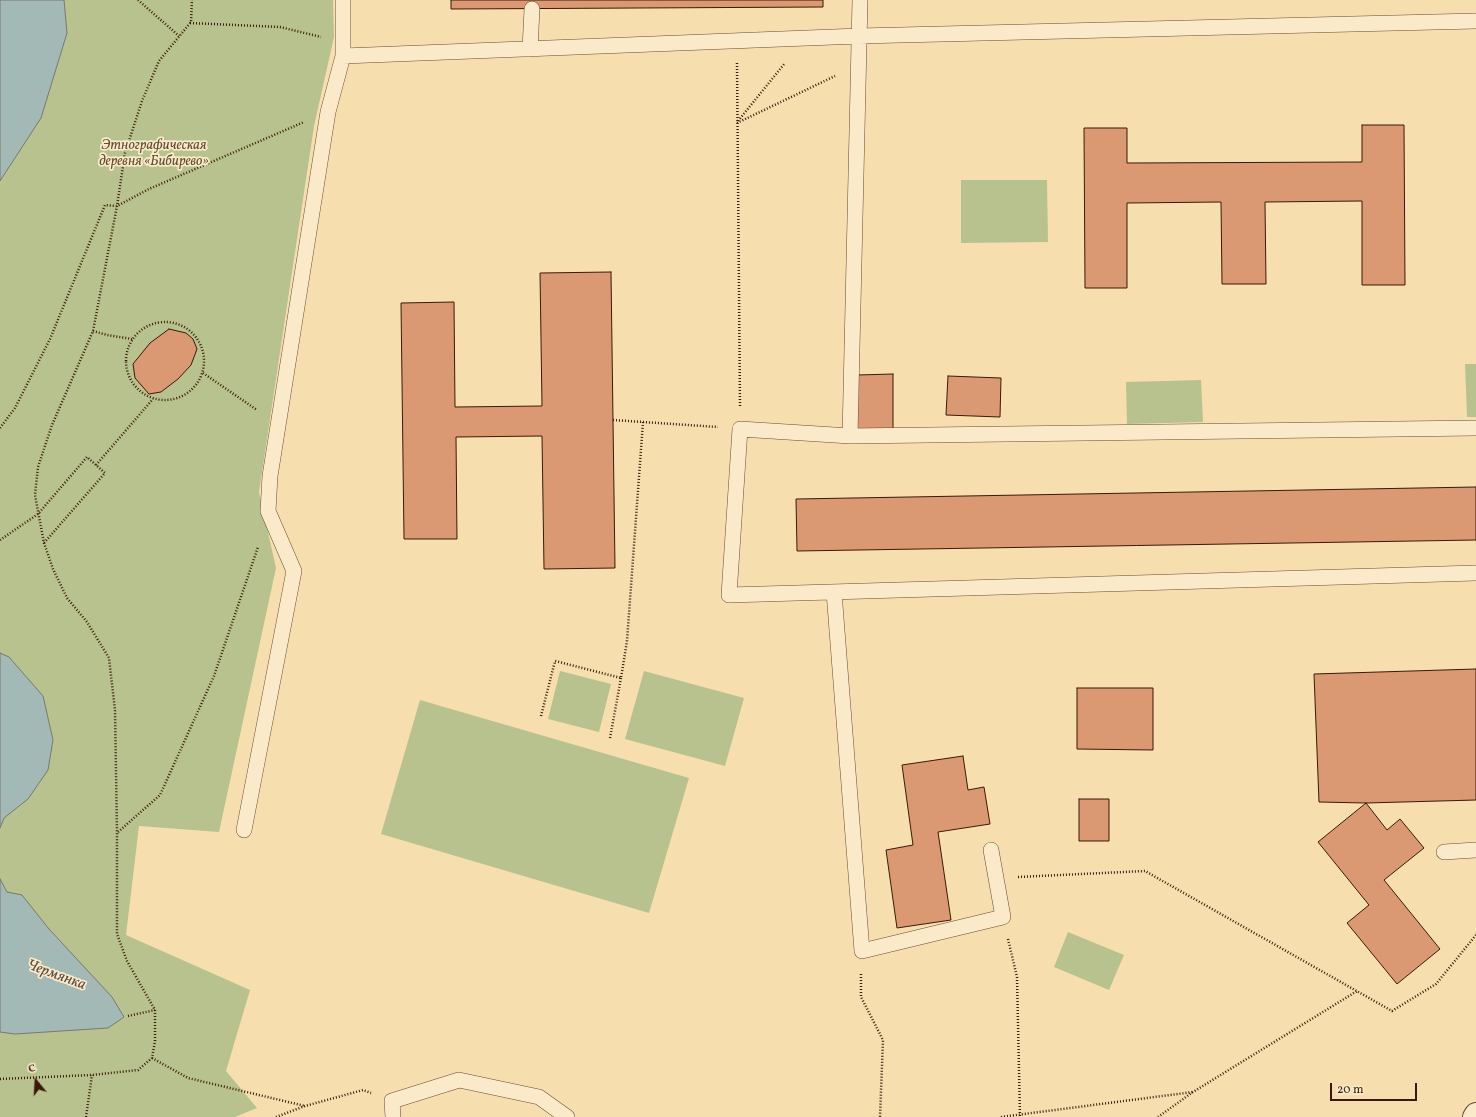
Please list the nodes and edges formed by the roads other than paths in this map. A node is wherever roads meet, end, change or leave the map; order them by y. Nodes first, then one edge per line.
1 (343, 0) edge
2 (860, 0) edge
3 (532, 9) dead end
4 (1476, 21) edge
5 (859, 36) junction
6 (343, 49) junction
7 (530, 49) junction
8 (1476, 428) edge
9 (850, 436) junction
10 (1476, 574) edge
11 (834, 592) junction
12 (244, 830) dead end
13 (990, 850) dead end
14 (1476, 850) edge
15 (1444, 852) dead end
16 (1476, 1114) edge
17 (393, 1117) edge
18 (567, 1117) edge
19 (1474, 1117) edge

1 - 6 lane
2 - 5 lane
3 - 7 lane
4 - 5 lane
5 - 7 lane
5 - 9 lane
6 - 7 lane
6 - 12 lane
8 - 9 lane
9 - 11 lane
10 - 11 lane
11 - 13 lane
14 - 15 lane
16 - 19 street
17 - 18 lane

